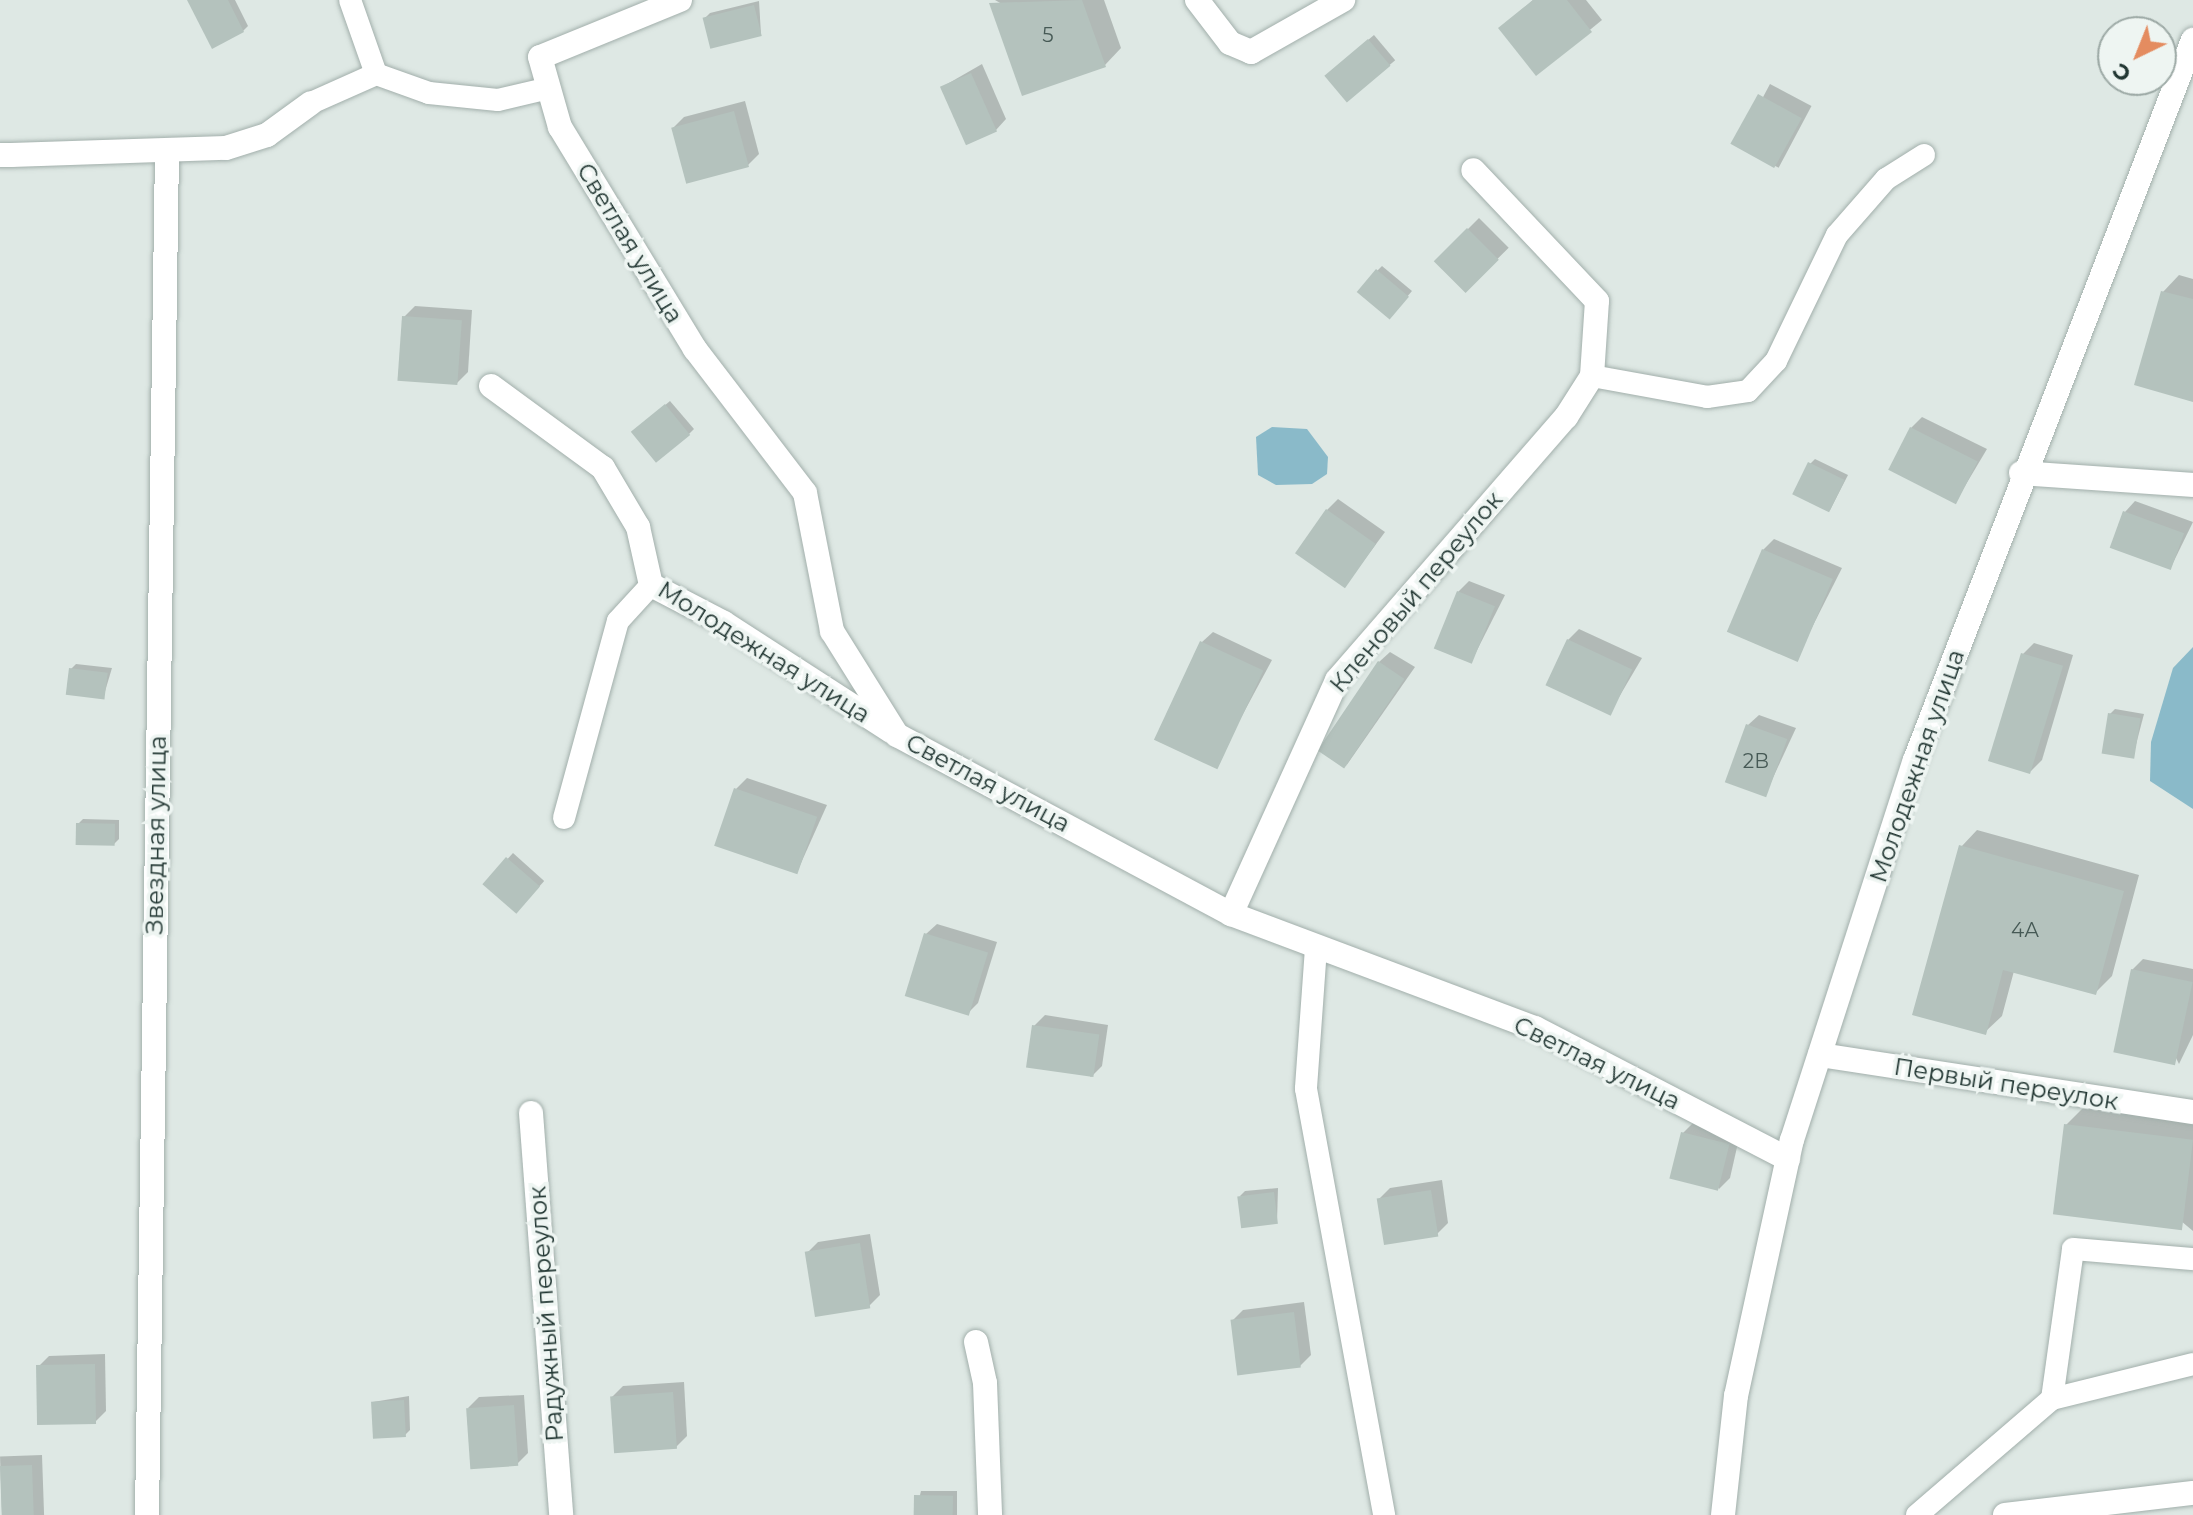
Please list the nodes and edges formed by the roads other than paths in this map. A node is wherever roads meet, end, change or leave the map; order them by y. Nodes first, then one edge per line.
1 (350, 0) edge
2 (680, 0) edge
3 (1197, 0) edge
4 (1343, 0) edge
5 (2193, 40) edge
6 (376, 74) junction
7 (549, 88) junction
8 (311, 103) joint
9 (5, 155) edge
10 (167, 155) junction
11 (1924, 155) dead end
12 (1473, 170) dead end
13 (1592, 376) junction
14 (491, 386) dead end
15 (2021, 473) junction
16 (2193, 485) edge
17 (651, 585) junction
18 (897, 735) junction
19 (564, 818) dead end
20 (1231, 914) junction
21 (1316, 948) junction
22 (1820, 1055) junction
23 (2193, 1112) edge
24 (531, 1113) dead end
25 (1788, 1159) junction
26 (2193, 1259) edge
27 (976, 1342) dead end
28 (2193, 1364) edge
29 (2052, 1399) junction
30 (2193, 1493) edge
31 (147, 1515) edge
32 (561, 1515) edge
33 (990, 1515) edge
34 (1384, 1515) edge
35 (1723, 1515) edge
36 (1917, 1515) edge
37 (2005, 1515) edge

1 - 6 lane
2 - 7 street, Светлая улица
3 - 4 street
5 - 15 street, Молодежная улица
6 - 7 lane
6 - 8 lane
7 - 18 street, Светлая улица
8 - 10 street
9 - 10 street
10 - 31 street, Звездная улица
11 - 13 lane
12 - 13 street
13 - 20 street, Кленовый переулок
14 - 17 street, Молодежная улица
15 - 16 street
15 - 22 street, Молодежная улица
17 - 18 street, Молодежная улица
17 - 19 lane
18 - 20 street, Светлая улица
20 - 21 street, Светлая улица
21 - 25 street, Светлая улица
21 - 34 lane
22 - 23 street, Первый переулок
22 - 25 street, Молодежная улица
24 - 32 street, Радужный переулок
25 - 35 street, Молодежная улица
26 - 29 lane
27 - 33 street
28 - 29 lane
29 - 36 lane
30 - 37 street

